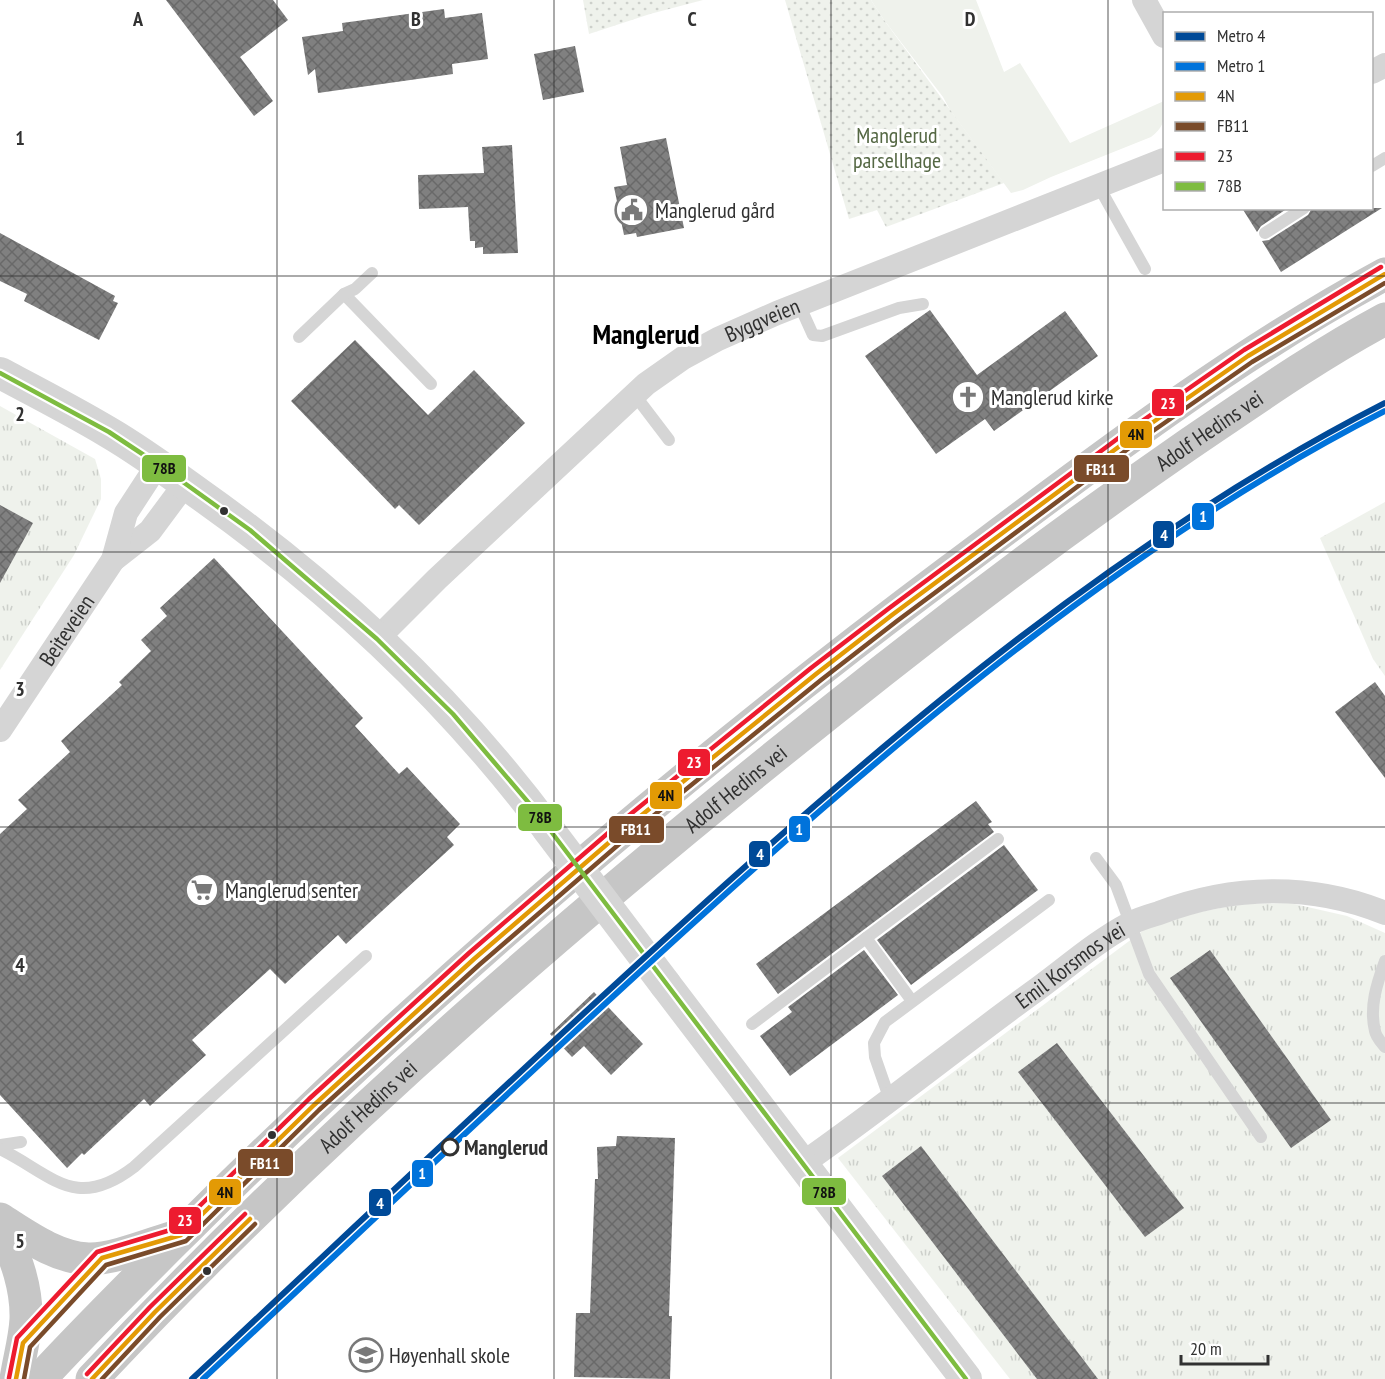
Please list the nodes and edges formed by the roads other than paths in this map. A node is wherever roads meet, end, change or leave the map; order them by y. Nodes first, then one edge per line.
1 (1144, 0) edge
2 (1163, 34) edge
3 (1163, 160) edge
4 (1098, 185) junction
5 (1301, 210) edge
6 (1265, 232) dead end
7 (1145, 269) dead end
8 (372, 273) dead end
9 (1385, 274) edge
10 (344, 294) junction
11 (799, 304) junction
12 (923, 304) dead end
13 (1385, 319) edge
14 (299, 337) dead end
15 (0, 373) edge
16 (430, 384) dead end
17 (634, 394) junction
18 (669, 440) dead end
19 (158, 464) junction
20 (185, 484) junction
21 (113, 560) junction
22 (377, 639) junction
23 (0, 730) edge
24 (998, 839) dead end
25 (1096, 858) dead end
26 (1049, 900) dead end
27 (1385, 913) edge
28 (1130, 924) junction
29 (866, 938) junction
30 (366, 956) dead end
31 (1385, 961) edge
32 (912, 1001) junction
33 (752, 1024) dead end
34 (1385, 1047) edge
35 (890, 1100) junction
36 (1261, 1137) dead end
37 (21, 1142) dead end
38 (0, 1147) edge
39 (802, 1164) junction
40 (0, 1220) edge
41 (181, 1235) junction
42 (102, 1258) junction
43 (22, 1343) junction
44 (16, 1379) edge
45 (39, 1379) edge
46 (92, 1379) edge
47 (966, 1379) edge

1 - 2 street
3 - 4 street, Byggveien
4 - 7 lane
4 - 11 street, Byggveien
5 - 6 lane
8 - 10 lane
9 - 41 highway, Adolf Hedins vei
10 - 14 lane
10 - 16 lane
11 - 12 lane
11 - 17 street, Byggveien
13 - 46 highway, Adolf Hedins vei
15 - 19 street
17 - 18 lane
17 - 22 street, Byggveien
19 - 20 street
19 - 21 street, Beiteveien
20 - 21 street, Beiteveien
20 - 22 street
21 - 23 street, Beiteveien
22 - 39 street, bridge
24 - 29 lane
25 - 28 lane
26 - 32 lane
27 - 28 street, Emil Korsmos vei
28 - 35 street, Emil Korsmos vei
28 - 36 lane
29 - 32 lane
29 - 33 lane
30 - 38 lane
31 - 34 lane
32 - 35 lane
35 - 39 street, Emil Korsmos vei
37 - 38 lane
39 - 47 street
40 - 42 highway
40 - 43 highway
41 - 42 highway
41 - 45 highway, Adolf Hedins vei
42 - 43 lane
43 - 44 highway

